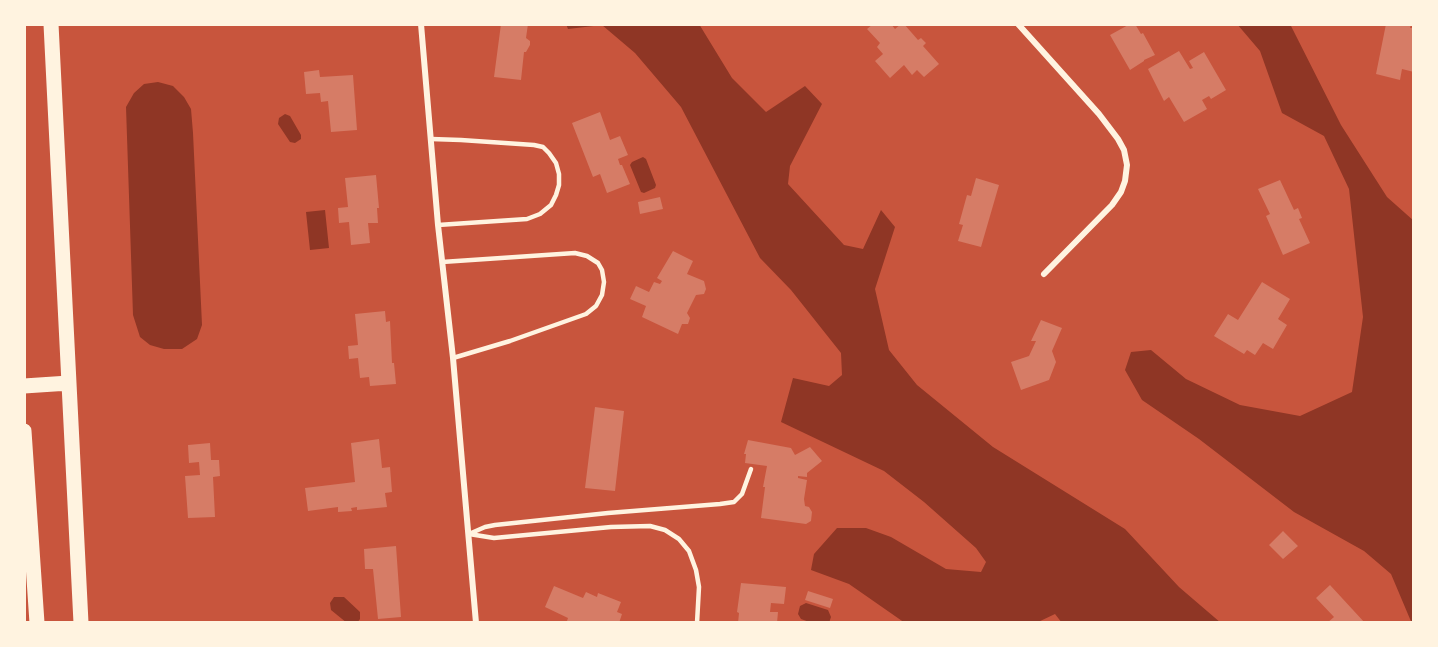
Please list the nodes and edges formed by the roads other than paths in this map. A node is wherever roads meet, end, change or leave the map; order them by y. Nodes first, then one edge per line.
1 (51, 24) edge
2 (421, 24) edge
3 (1018, 24) edge
4 (431, 139) junction
5 (438, 225) junction
6 (442, 262) junction
7 (1044, 274) dead end
8 (453, 358) junction
9 (69, 382) junction
10 (24, 386) edge
11 (24, 431) edge
12 (751, 469) dead end
13 (469, 534) junction
14 (37, 623) edge
15 (81, 623) edge
16 (476, 623) edge
17 (697, 623) edge

1 - 9 main road
2 - 4 street
3 - 7 street
4 - 5 street
4 - 5 lane
5 - 6 street
6 - 8 street
6 - 8 lane
8 - 13 street
9 - 10 main road
9 - 15 main road
11 - 14 main road
12 - 13 lane
13 - 16 street
13 - 17 lane

